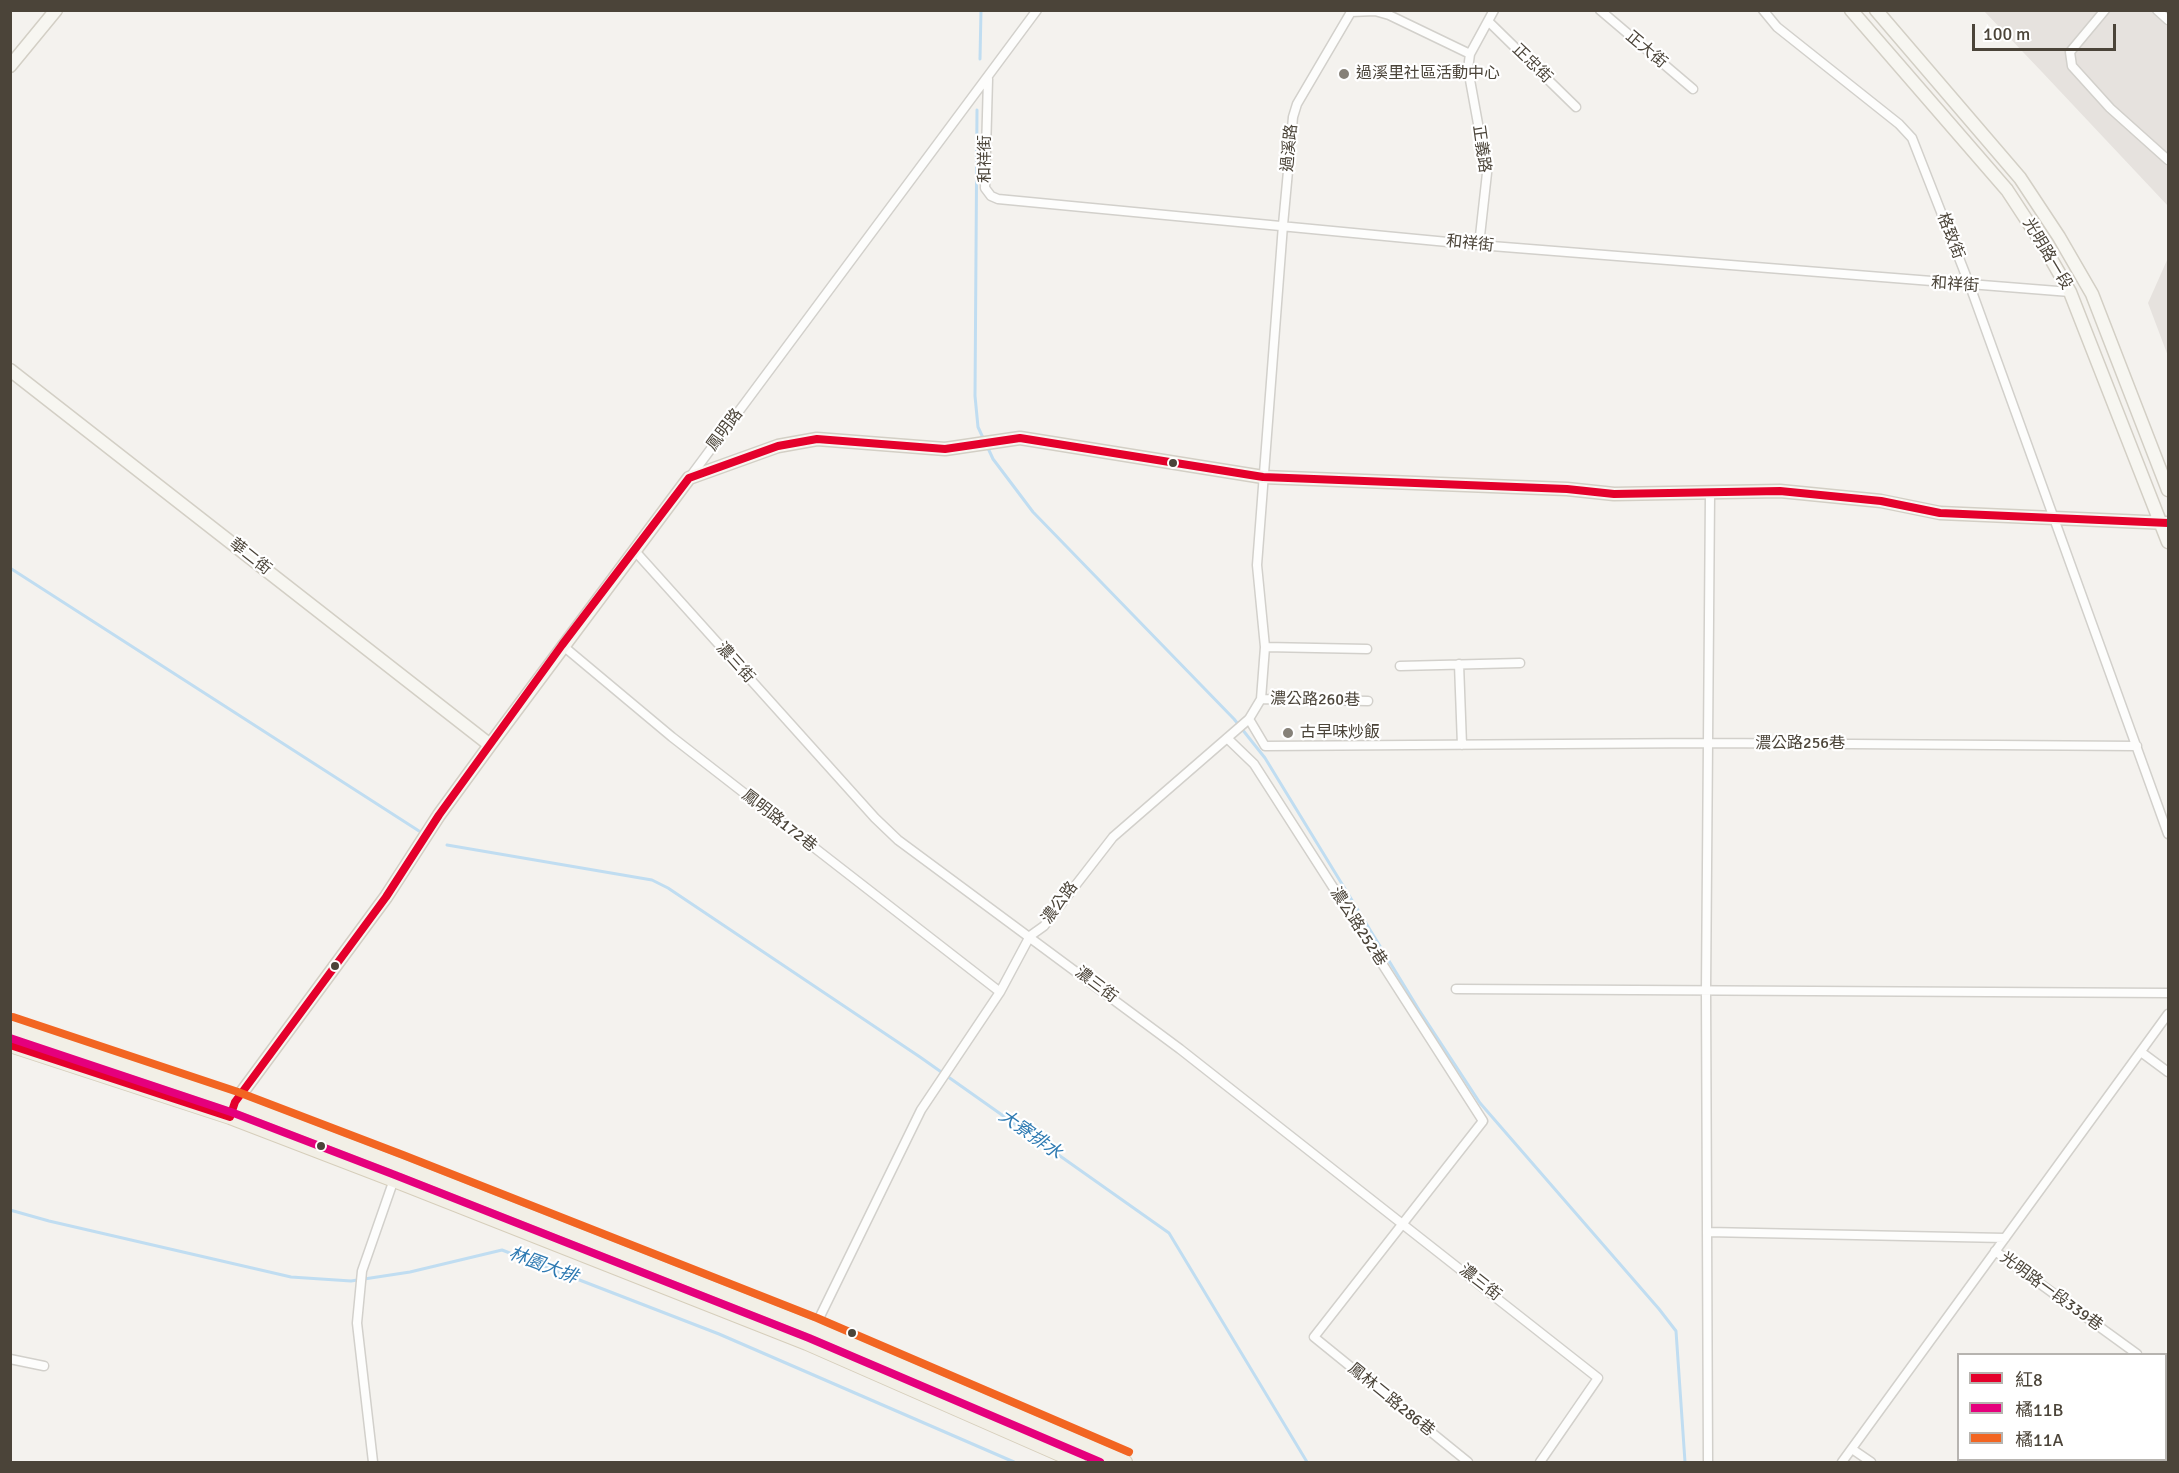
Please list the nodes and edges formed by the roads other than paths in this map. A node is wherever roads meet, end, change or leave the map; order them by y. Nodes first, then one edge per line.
1 (56, 10) edge
2 (1037, 10) edge
3 (1494, 10) edge
4 (1600, 10) edge
5 (1764, 10) edge
6 (1851, 10) edge
7 (1876, 10) edge
8 (2105, 10) edge
9 (2157, 10) edge
10 (1351, 11) edge
11 (2169, 20) edge
12 (1488, 21) junction
13 (1470, 54) junction
14 (10, 66) edge
15 (988, 79) junction
16 (1693, 89) dead end
17 (1576, 107) dead end
18 (2169, 160) edge
19 (1283, 225) junction
20 (1479, 245) junction
21 (1970, 286) junction
22 (2070, 292) junction
23 (10, 370) edge
24 (1263, 477) junction
25 (689, 478) junction
26 (2169, 490) edge
27 (1710, 494) junction
28 (2055, 519) junction
29 (2165, 523) edge
30 (2169, 542) edge
31 (634, 550) junction
32 (562, 645) junction
33 (1265, 647) junction
34 (1367, 649) dead end
35 (1520, 663) dead end
36 (1459, 664) junction
37 (1400, 666) dead end
38 (1261, 699) junction
39 (1368, 701) dead end
40 (1243, 724) junction
41 (1227, 738) junction
42 (1708, 743) junction
43 (1462, 744) junction
44 (490, 745) junction
45 (2137, 746) junction
46 (2169, 834) edge
47 (1030, 936) junction
48 (1456, 990) dead end
49 (1706, 990) junction
50 (1000, 992) junction
51 (2169, 993) edge
52 (2169, 1014) edge
53 (10, 1027) edge
54 (10, 1045) edge
55 (2141, 1052) junction
56 (2169, 1072) edge
57 (235, 1102) junction
58 (230, 1117) junction
59 (399, 1165) junction
60 (394, 1180) junction
61 (1403, 1223) junction
62 (1707, 1232) junction
63 (2005, 1238) junction
64 (1995, 1251) junction
65 (813, 1328) junction
66 (807, 1343) junction
67 (2136, 1353) edge
68 (10, 1359) edge
69 (44, 1366) dead end
70 (1852, 1449) junction
71 (373, 1462) edge
72 (1078, 1462) edge
73 (1125, 1462) edge
74 (1468, 1462) edge
75 (1540, 1462) edge
76 (1708, 1462) edge
77 (1842, 1462) edge
78 (1871, 1462) edge

1 - 14 street
2 - 15 street, 鳳明路
3 - 12 street
4 - 16 street, 正大街
5 - 21 street, 格致街
6 - 22 street, 光明路一段
7 - 26 street, 光明路一段
8 - 18 street
9 - 11 street
10 - 13 street, 過溪路
10 - 19 street, 過溪路
12 - 13 street
12 - 17 street, 正忠街
13 - 20 street, 正義路
15 - 19 street, 和祥街
15 - 25 street, 鳳明路
19 - 20 street, 和祥街
19 - 24 street, 過溪路
20 - 21 street, 和祥街
21 - 22 street, 和祥街
21 - 28 street, 格致街
22 - 29 street, 光明路一段
23 - 44 street, 華二街
24 - 25 street
24 - 27 street
24 - 33 street, 濃公路
25 - 31 street, 鳳明路
27 - 28 street
27 - 42 street
28 - 29 street
28 - 45 street, 格致街
29 - 30 street, 光明路一段
31 - 32 street, 鳳明路
31 - 47 street, 濃三街
32 - 44 street, 鳳明路
32 - 50 street, 鳳明路172巷
33 - 34 street
33 - 38 street, 濃公路
35 - 36 street
36 - 37 street
36 - 43 street
38 - 39 street, 濃公路260巷
38 - 40 street, 濃公路
40 - 41 street, 濃公路
40 - 43 street, 濃公路256巷
41 - 47 street, 濃公路
41 - 61 street, 濃公路252巷
42 - 43 street, 濃公路256巷
42 - 45 street, 濃公路256巷
42 - 49 street
44 - 57 street, 鳳明路
45 - 46 street, 格致街
47 - 50 street, 濃公路
47 - 61 street, 濃三街
48 - 49 street
49 - 51 street
49 - 62 street
50 - 65 street, 濃公路
52 - 55 street
53 - 57 main road
54 - 58 main road
55 - 56 street
55 - 63 street
57 - 58 street, 鳳明路
57 - 59 main road
58 - 60 main road
59 - 60 street
59 - 65 main road
60 - 66 main road
60 - 71 street
61 - 74 street, 鳳林二路286巷
61 - 75 street, 濃三街
62 - 63 street
62 - 76 street
63 - 64 street
64 - 67 street, 光明路一段339巷
64 - 70 street
65 - 66 street, 濃公路
65 - 73 main road
66 - 72 main road
68 - 69 street
70 - 77 street
70 - 78 street

